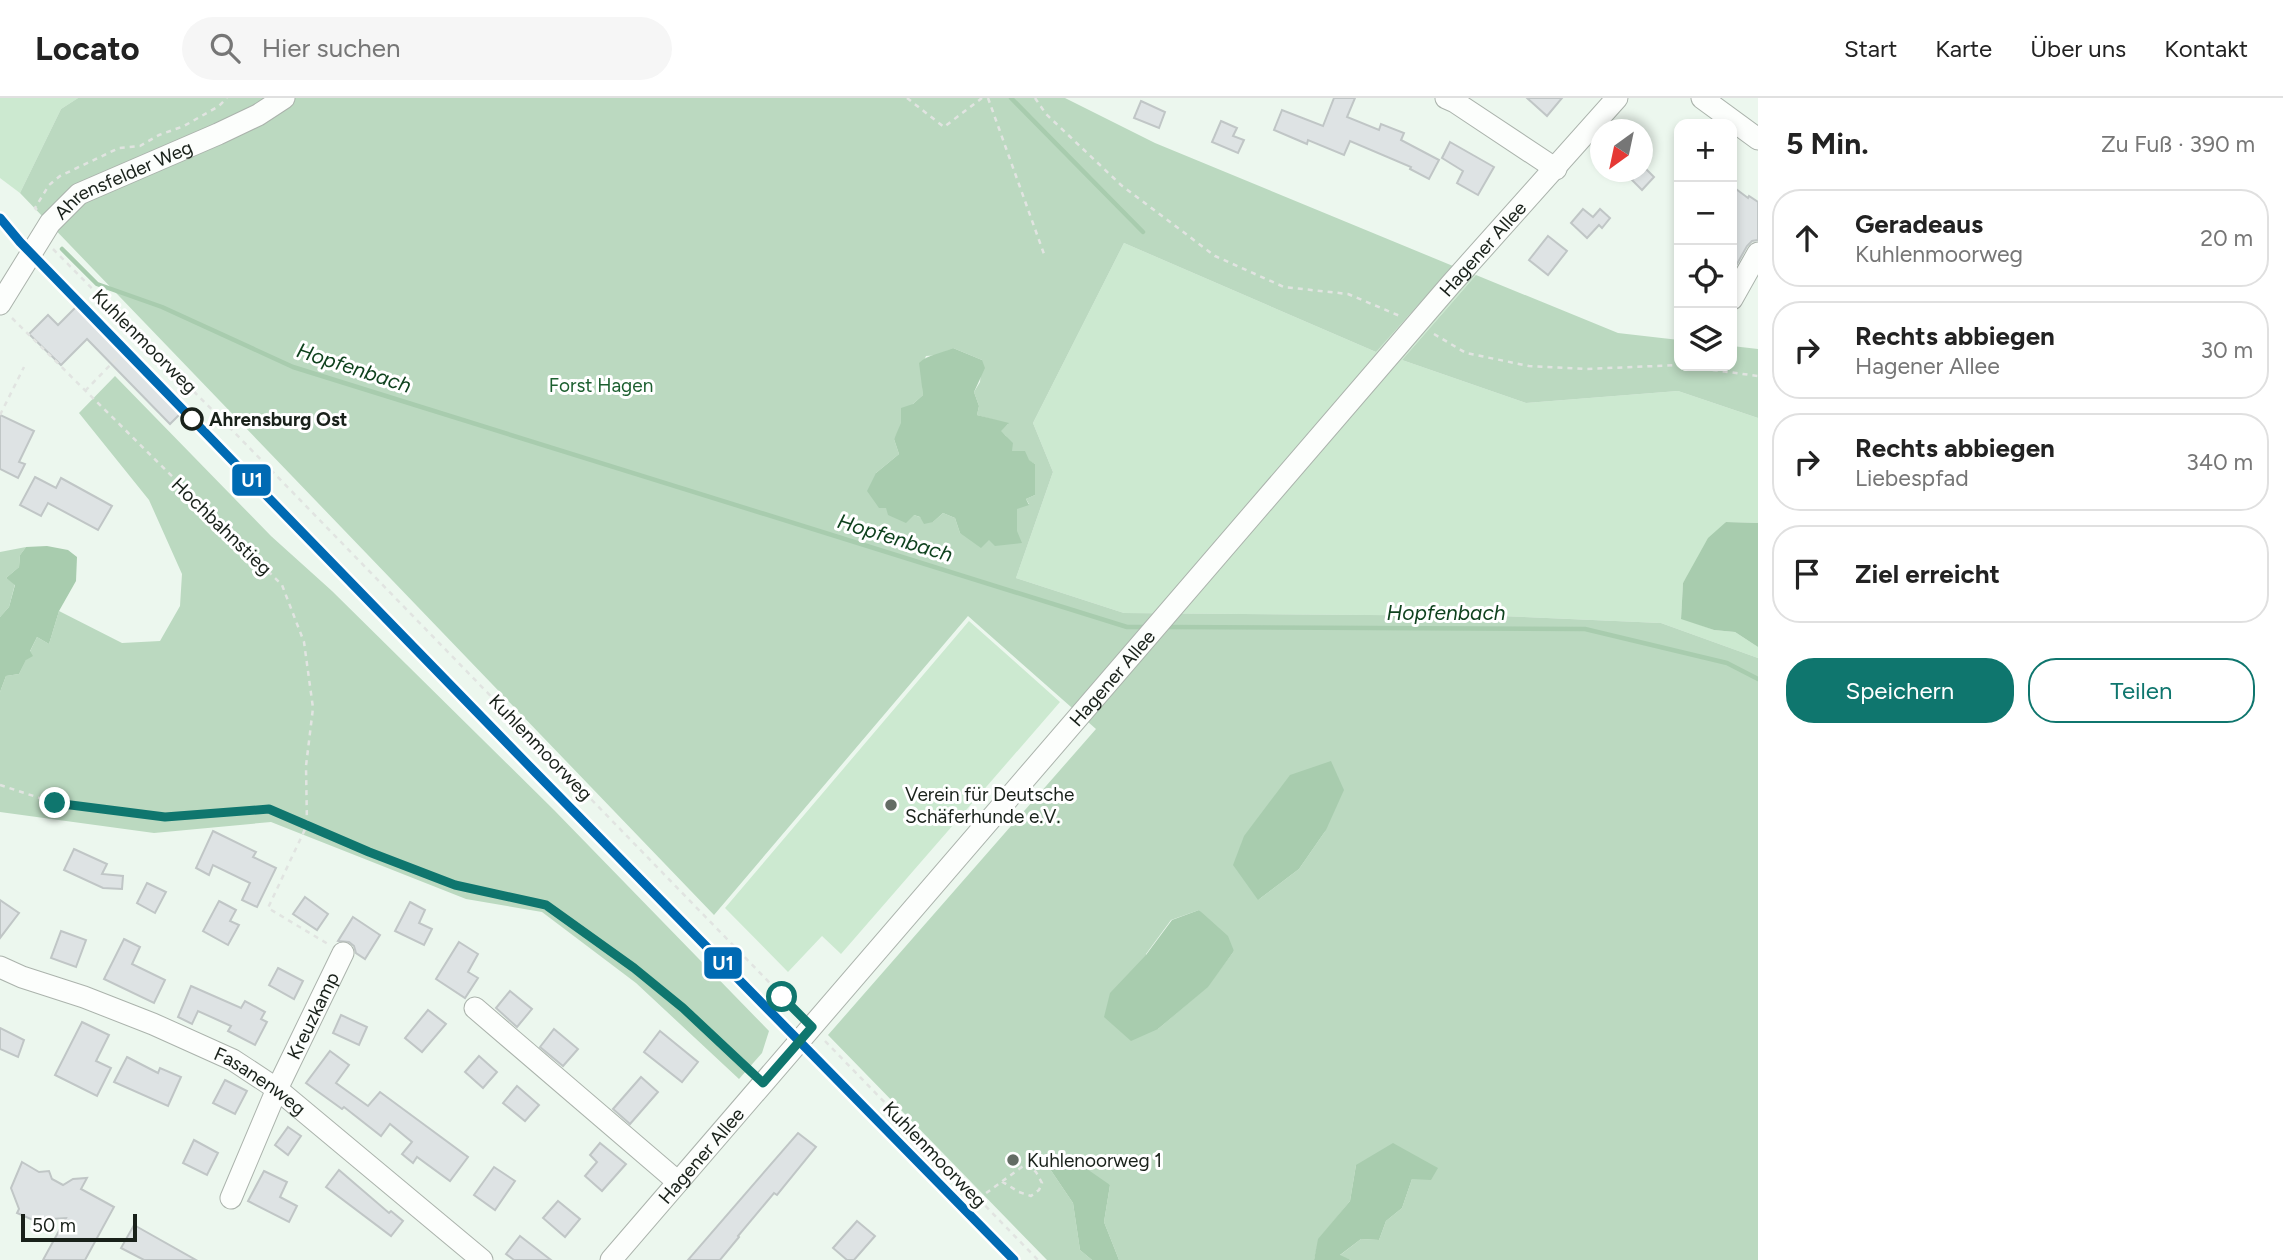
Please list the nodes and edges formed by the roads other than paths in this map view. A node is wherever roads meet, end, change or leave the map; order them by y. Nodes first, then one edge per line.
1 (284, 98) edge
2 (1446, 98) edge
3 (1617, 98) edge
4 (1702, 98) edge
5 (1758, 139) edge
6 (1556, 169) junction
7 (1758, 253) edge
8 (1737, 290) edge
9 (6, 312) edge
10 (343, 953) road end
11 (0, 967) edge
12 (475, 1008) dead end
13 (485, 1035) dead end
14 (277, 1089) junction
15 (675, 1186) junction
16 (231, 1198) dead end
17 (482, 1260) edge
18 (611, 1260) edge

1 - 9 street, Ahrensfelder Weg
2 - 6 street
3 - 6 street, Hagener Allee
4 - 5 street
6 - 15 street, Hagener Allee
7 - 8 street
10 - 14 street, Kreuzkamp
11 - 14 street, Fasanenweg
12 - 15 street
13 - 15 street
14 - 16 street, Kreuzkamp
14 - 17 street, Fasanenweg
15 - 18 street, Hagener Allee

